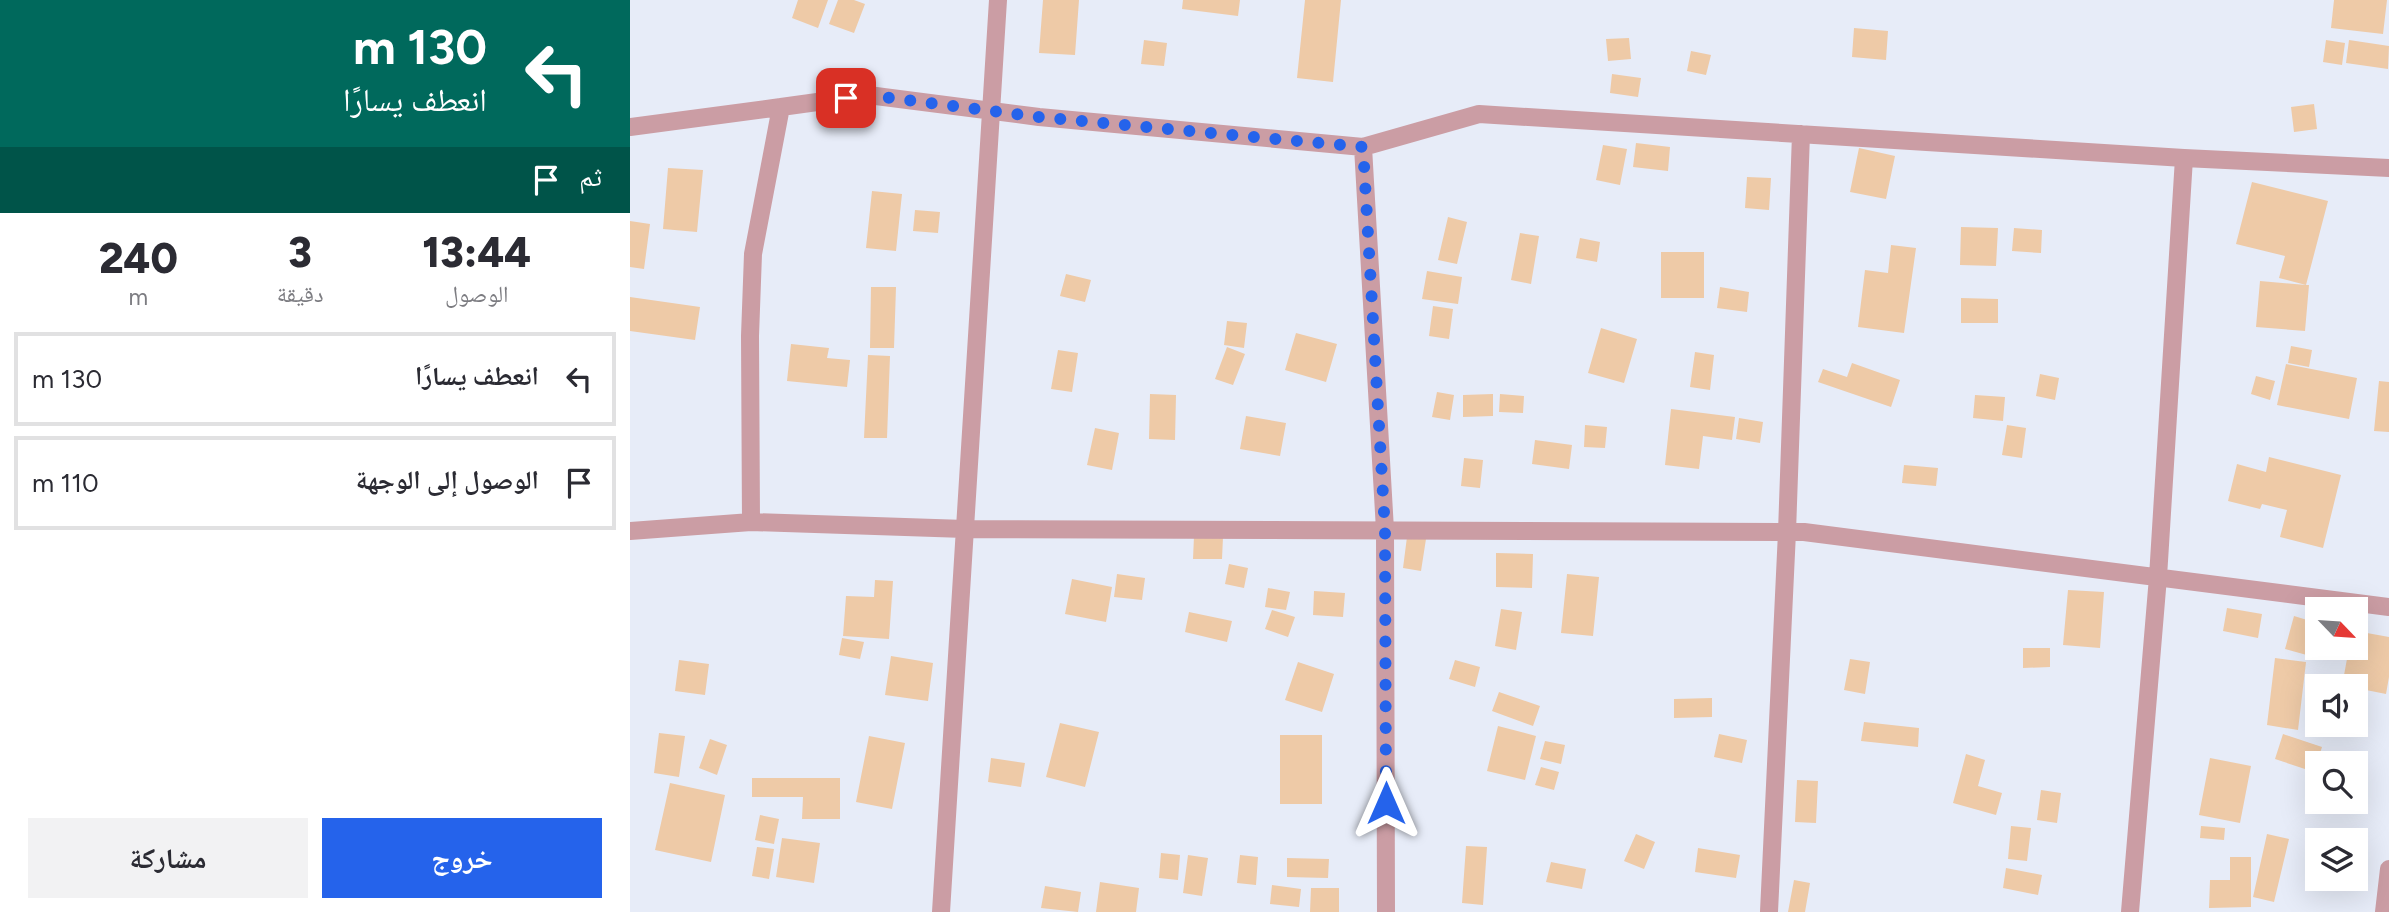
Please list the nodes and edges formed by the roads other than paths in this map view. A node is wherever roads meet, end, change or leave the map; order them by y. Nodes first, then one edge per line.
1 (998, 0) edge
2 (781, 107) junction
3 (993, 111) junction
4 (630, 127) edge
5 (1801, 134) junction
6 (1363, 147) junction
7 (2184, 158) junction
8 (2389, 168) edge
9 (751, 522) junction
10 (965, 529) junction
11 (1385, 530) junction
12 (630, 531) edge
13 (1787, 532) junction
14 (2158, 577) junction
15 (2389, 607) edge
16 (2389, 869) edge
17 (942, 912) edge
18 (1386, 912) edge
19 (1769, 912) edge
20 (2130, 912) edge
21 (2384, 912) edge

1 - 3 street
2 - 3 street
2 - 4 street
2 - 9 street
3 - 6 street
3 - 10 street
5 - 6 street
5 - 7 street
5 - 13 street
6 - 11 street
7 - 8 street
7 - 14 street
9 - 10 street
9 - 12 street
10 - 11 street
10 - 17 street
11 - 13 street
11 - 18 street
13 - 14 street
13 - 19 street
14 - 15 street
14 - 20 street
16 - 21 street

